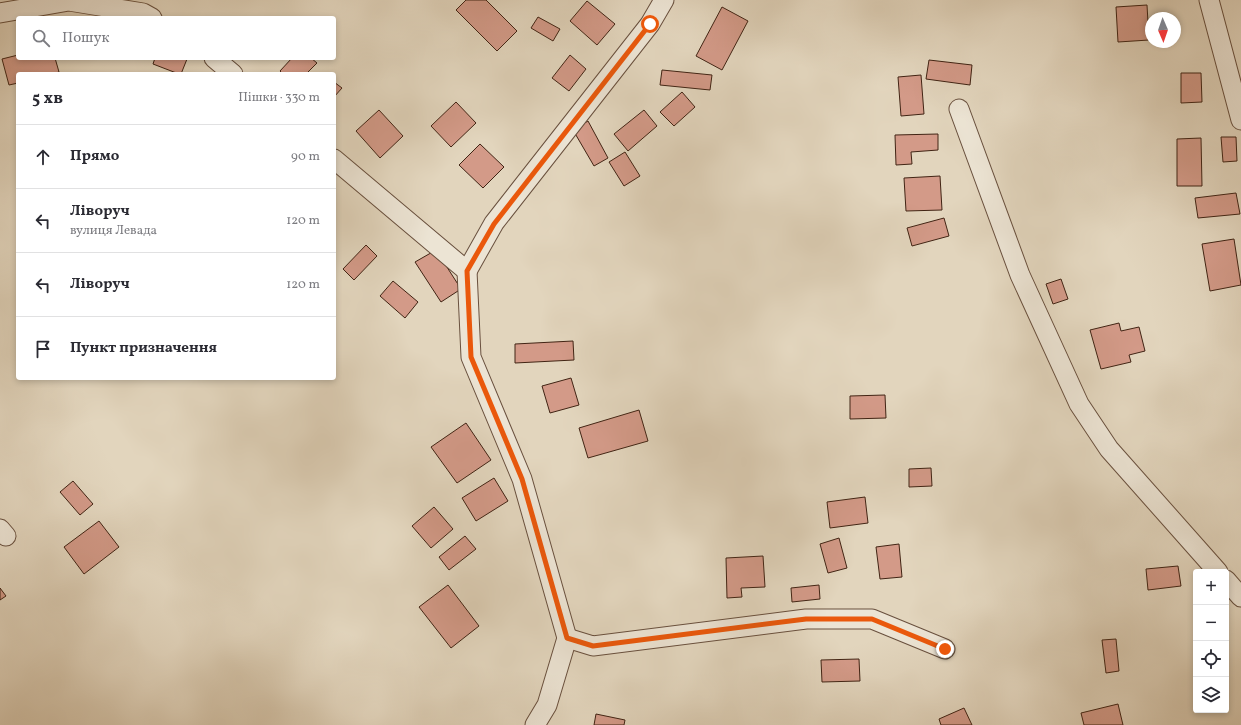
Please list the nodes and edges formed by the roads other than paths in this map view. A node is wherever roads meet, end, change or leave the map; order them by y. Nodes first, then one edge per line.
1 (664, 0) edge
2 (1209, 0) edge
3 (0, 13) edge
4 (148, 16) edge
5 (216, 60) edge
6 (231, 72) edge
7 (958, 109) dead end
8 (1241, 120) edge
9 (336, 161) edge
10 (467, 271) junction
11 (1215, 569) edge
12 (1229, 583) edge
13 (1241, 597) edge
14 (567, 638) junction
15 (945, 649) dead end
16 (535, 725) edge

1 - 10 street
2 - 8 street
3 - 4 street
5 - 6 street
7 - 11 street
9 - 10 street
10 - 14 street
12 - 13 street
14 - 15 street
14 - 16 street

